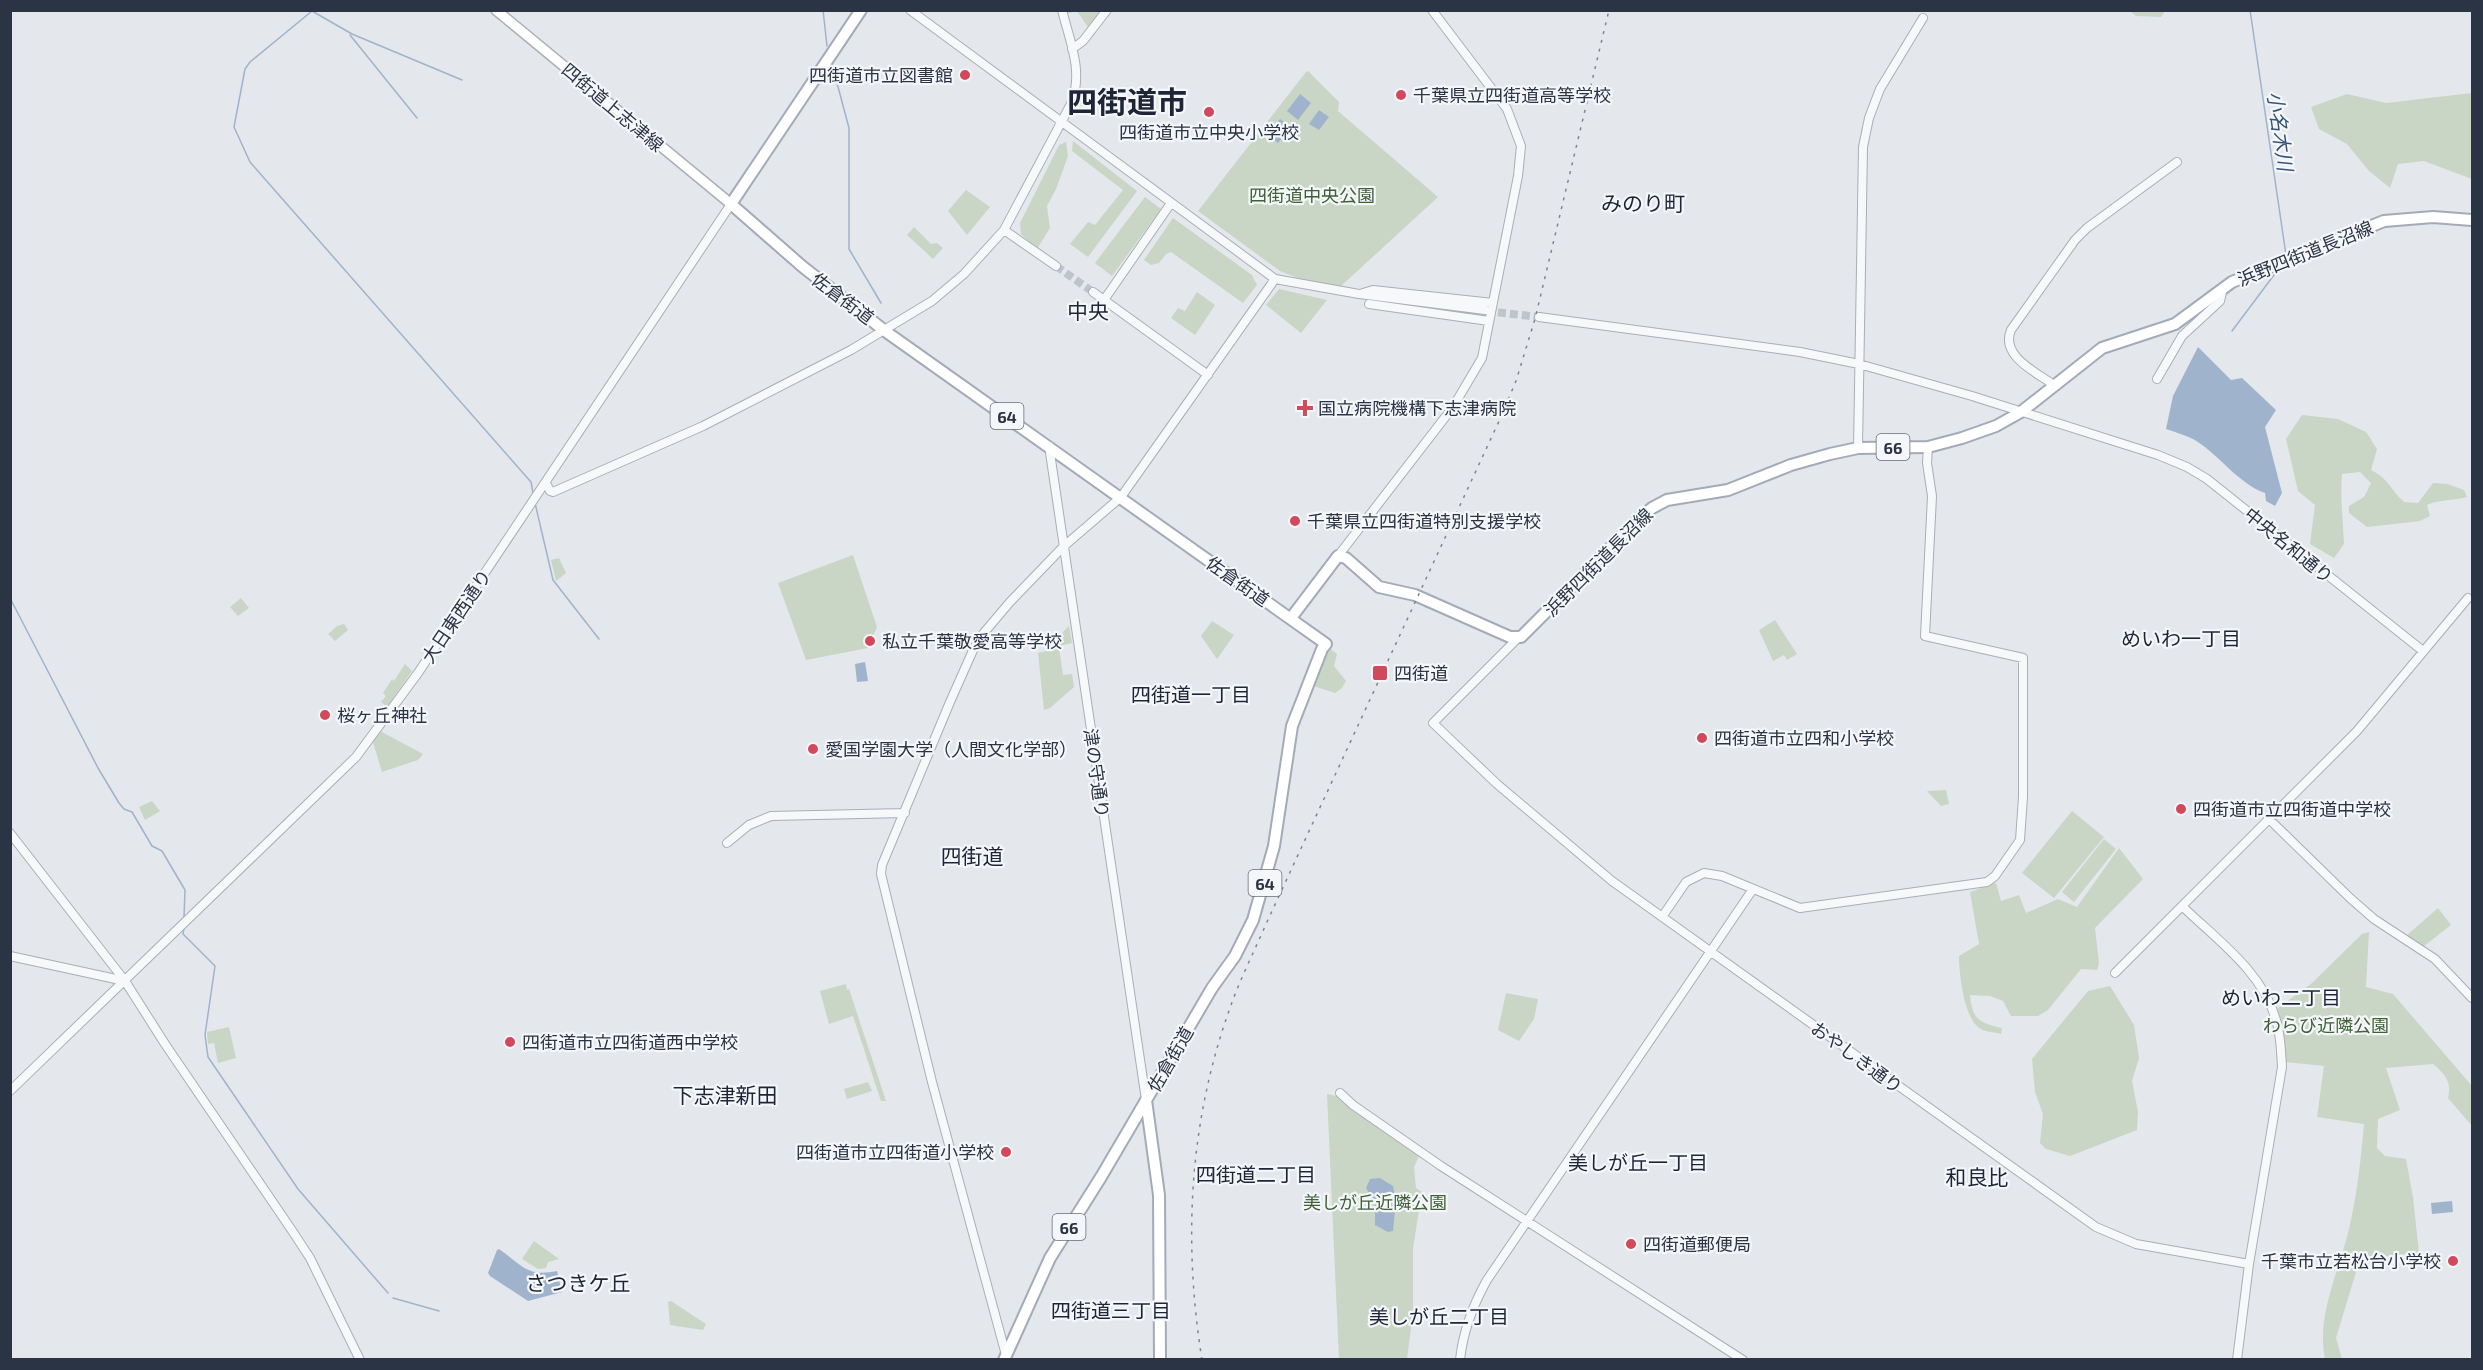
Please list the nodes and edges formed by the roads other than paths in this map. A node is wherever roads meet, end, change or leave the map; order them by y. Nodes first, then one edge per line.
1 (496, 10) edge
2 (861, 10) edge
3 (910, 10) edge
4 (1062, 10) edge
5 (1107, 10) edge
6 (1432, 10) edge
7 (1923, 18) dead end
8 (1072, 49) junction
9 (1062, 123) junction
10 (2177, 162) dead end
11 (731, 204) junction
12 (1171, 204) junction
13 (2472, 220) edge
14 (1004, 230) junction
15 (1056, 266) tunnel mouth
16 (1275, 279) junction
17 (2223, 287) junction
18 (1093, 292) tunnel mouth
19 (1359, 294) junction
20 (1104, 300) junction
21 (1493, 303) junction
22 (1369, 304) dead end
23 (1485, 310) tunnel mouth
24 (1539, 317) tunnel mouth
25 (1489, 321) junction
26 (885, 331) junction
27 (1859, 364) junction
28 (1208, 375) junction
29 (2157, 379) dead end
30 (2054, 385) junction
31 (2021, 412) junction
32 (1049, 446) junction
33 (1928, 447) junction
34 (1858, 448) junction
35 (546, 483) junction
36 (1121, 497) junction
37 (1063, 548) junction
38 (1338, 556) junction
39 (2468, 598) dead end
40 (1291, 618) junction
41 (1518, 638) junction
42 (2422, 651) junction
43 (905, 813) junction
44 (2270, 820) junction
45 (10, 833) edge
46 (727, 843) dead end
47 (1753, 889) junction
48 (2182, 906) junction
49 (1662, 917) junction
50 (1711, 952) junction
51 (10, 956) edge
52 (2115, 973) dead end
53 (125, 981) junction
54 (2472, 998) edge
55 (10, 1090) edge
56 (1340, 1093) dead end
57 (1146, 1100) junction
58 (1527, 1222) junction
59 (2249, 1264) junction
60 (1005, 1357) edge
61 (360, 1359) edge
62 (1160, 1359) edge
63 (1460, 1359) edge
64 (1743, 1359) edge
65 (2237, 1359) edge

1 - 11 main road, 四街道上志津線
2 - 11 main road
3 - 9 street
4 - 8 street
5 - 8 street
6 - 21 street
7 - 27 street
8 - 9 street
9 - 12 street
9 - 14 street
10 - 30 street
11 - 26 main road, 佐倉街道 / 64
11 - 35 street, 大日東西通り
12 - 16 street
12 - 20 street
13 - 17 main road, 浜野四街道長沼線 / 66
14 - 15 street
14 - 26 street
16 - 19 street
16 - 28 street
17 - 29 street
17 - 30 main road, 浜野四街道長沼線 / 66
18 - 20 street
19 - 21 street
19 - 23 street
20 - 28 street
21 - 25 street
22 - 25 street
24 - 27 street, 中央名和通り
25 - 38 street
26 - 32 main road, 佐倉街道 / 64
26 - 35 street
27 - 31 street, 中央名和通り
27 - 34 street
28 - 36 street
30 - 31 main road, 浜野四街道長沼線 / 66
31 - 33 main road, 浜野四街道長沼線 / 66
31 - 42 street, 中央名和通り
32 - 36 main road, 佐倉街道 / 64
32 - 37 street, 津の守通り
33 - 34 main road, 浜野四街道長沼線 / 66
33 - 47 street
34 - 41 main road, 浜野四街道長沼線 / 66
35 - 53 street, 大日東西通り
36 - 37 street
36 - 40 main road, 佐倉街道 / 64
37 - 43 street
37 - 57 street, 津の守通り
38 - 40 main road
38 - 41 main road
39 - 42 street
40 - 57 main road, 佐倉街道 / 64
41 - 49 street, おやしき通り
42 - 44 street
43 - 46 street
43 - 60 street
44 - 48 street
44 - 54 street
45 - 53 street
47 - 49 street
47 - 50 street
48 - 52 street
48 - 59 street
49 - 50 street, おやしき通り
50 - 58 street
50 - 59 street, おやしき通り
51 - 53 street
53 - 55 street, 大日東西通り
53 - 61 street
56 - 58 street
57 - 60 main road, 66
57 - 62 main road, 佐倉街道
58 - 63 street
58 - 64 street
59 - 65 street

